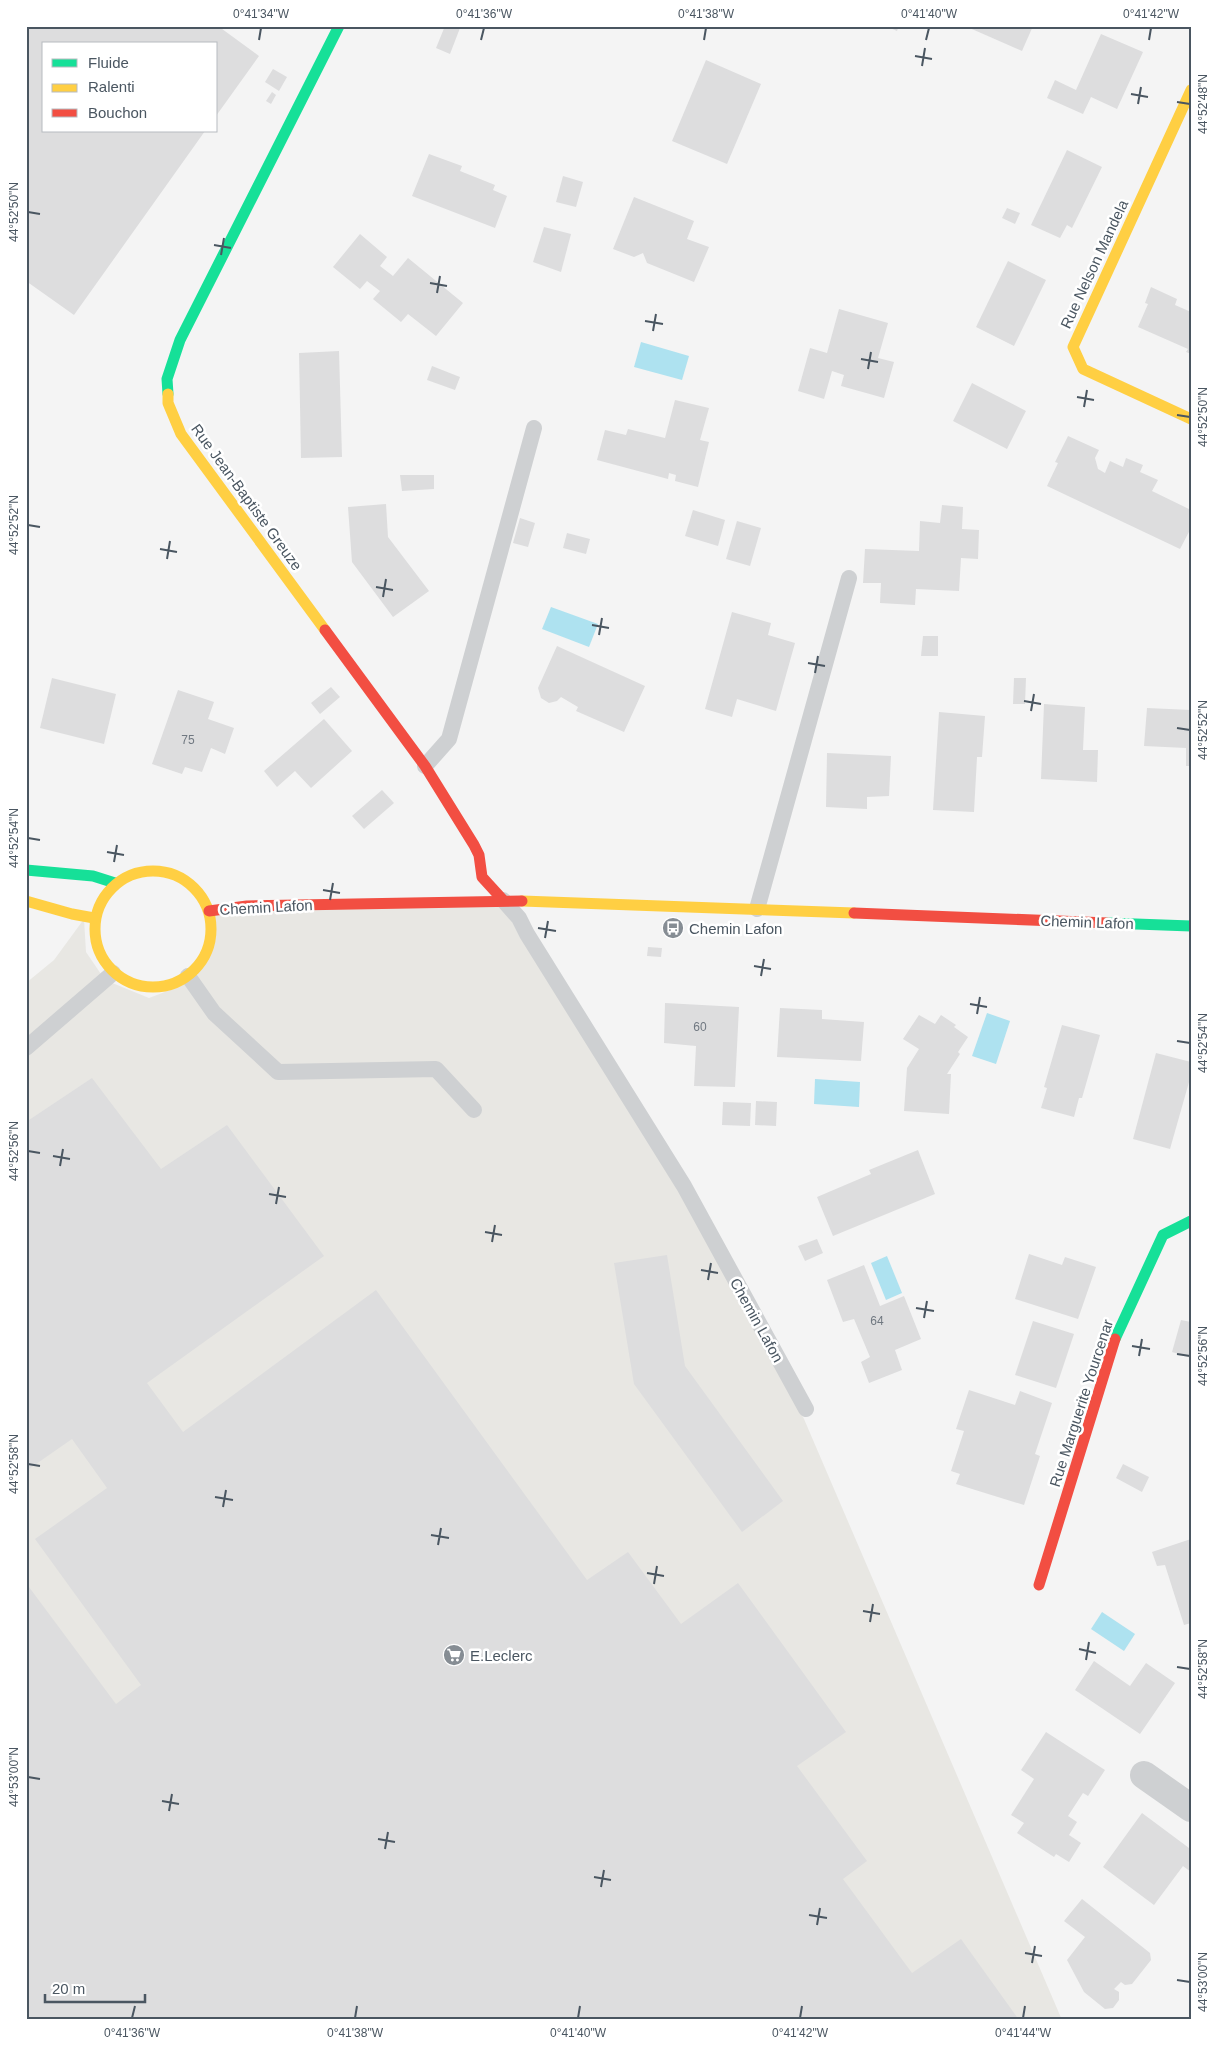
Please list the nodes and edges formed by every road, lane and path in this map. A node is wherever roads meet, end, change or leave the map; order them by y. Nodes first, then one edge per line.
1 (338, 26) edge
2 (1191, 90) edge
3 (1191, 419) edge
4 (534, 428) dead end
5 (849, 578) dead end
6 (425, 766) junction
7 (26, 870) edge
8 (115, 883) junction
9 (503, 900) junction
10 (26, 901) edge
11 (757, 909) junction
12 (209, 911) junction
13 (94, 918) junction
14 (1191, 926) edge
15 (113, 973) junction
16 (188, 976) junction
17 (26, 1048) edge
18 (474, 1110) dead end
19 (1191, 1221) edge
20 (806, 1410) dead end
21 (1039, 1585) dead end
22 (1144, 1776) dead end
23 (1191, 1808) edge

1 - 6 street, Rue Jean-Baptiste Greuze
2 - 3 street, Rue Nelson Mandela
4 - 6 lane
5 - 11 lane
6 - 9 street, Rue Jean-Baptiste Greuze
7 - 8 street
8 - 12 street
8 - 13 street
9 - 11 street, Chemin Lafon
9 - 12 street, Chemin Lafon
9 - 20 lane, Chemin Lafon
10 - 13 street
11 - 14 street, Chemin Lafon
12 - 16 street
13 - 15 street
15 - 16 street
15 - 17 lane
16 - 18 lane
19 - 21 street, Rue Marguerite Yourcenar
22 - 23 street

